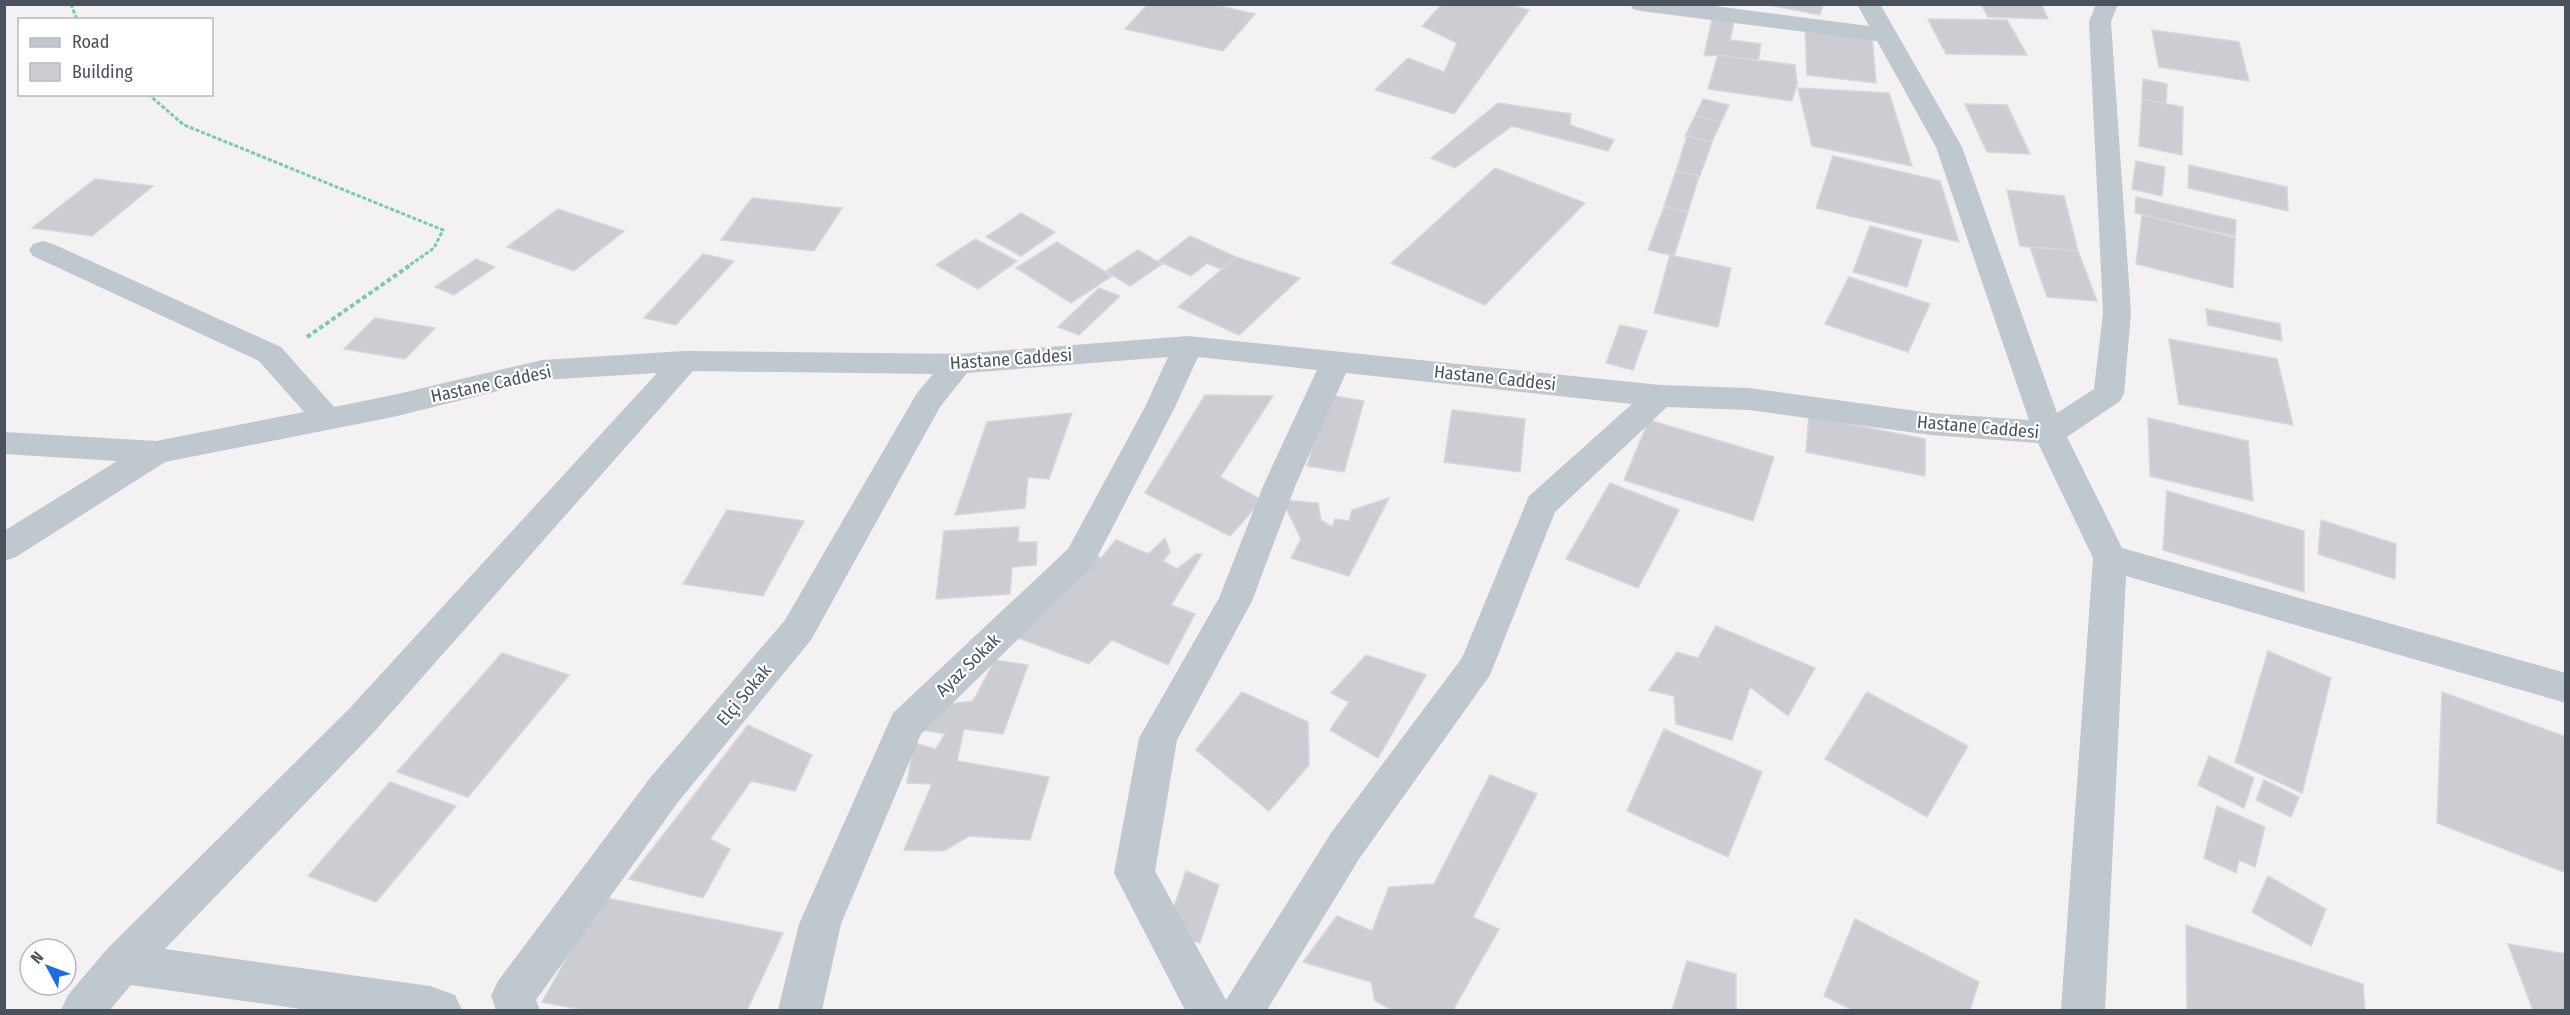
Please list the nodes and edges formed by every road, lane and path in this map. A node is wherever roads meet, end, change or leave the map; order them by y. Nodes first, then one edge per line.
1 (1641, 4) edge
2 (1868, 4) edge
3 (2107, 4) edge
4 (1885, 35) junction
5 (150, 96) edge
6 (43, 250) dead end
7 (1188, 346) junction
8 (275, 360) junction
9 (685, 361) junction
10 (1336, 362) junction
11 (958, 364) junction
12 (1660, 396) junction
13 (327, 419) junction
14 (2049, 433) junction
15 (4, 443) edge
16 (156, 452) junction
17 (4, 548) edge
18 (2110, 558) junction
19 (2565, 688) edge
20 (122, 963) junction
21 (83, 1011) edge
22 (440, 1011) edge
23 (518, 1011) edge
24 (800, 1011) edge
25 (1208, 1011) edge
26 (1243, 1011) edge
27 (2083, 1011) edge

1 - 4 street
2 - 4 street
3 - 14 street
4 - 14 street
5 - 8 path
6 - 8 street
7 - 10 street, Hastane Caddesi
7 - 11 street, Hastane Caddesi
7 - 24 street, Ayaz Sokak
8 - 13 street
9 - 11 street, Hastane Caddesi
9 - 13 street, Hastane Caddesi
9 - 20 street
10 - 12 street, Hastane Caddesi
10 - 25 street
11 - 23 street, Elçi Sokak
12 - 14 street, Hastane Caddesi
12 - 26 street
13 - 16 street, Hastane Caddesi
14 - 18 street
15 - 16 street
16 - 17 street, Hastane Caddesi
18 - 19 street
18 - 27 street
20 - 21 street
20 - 22 street

